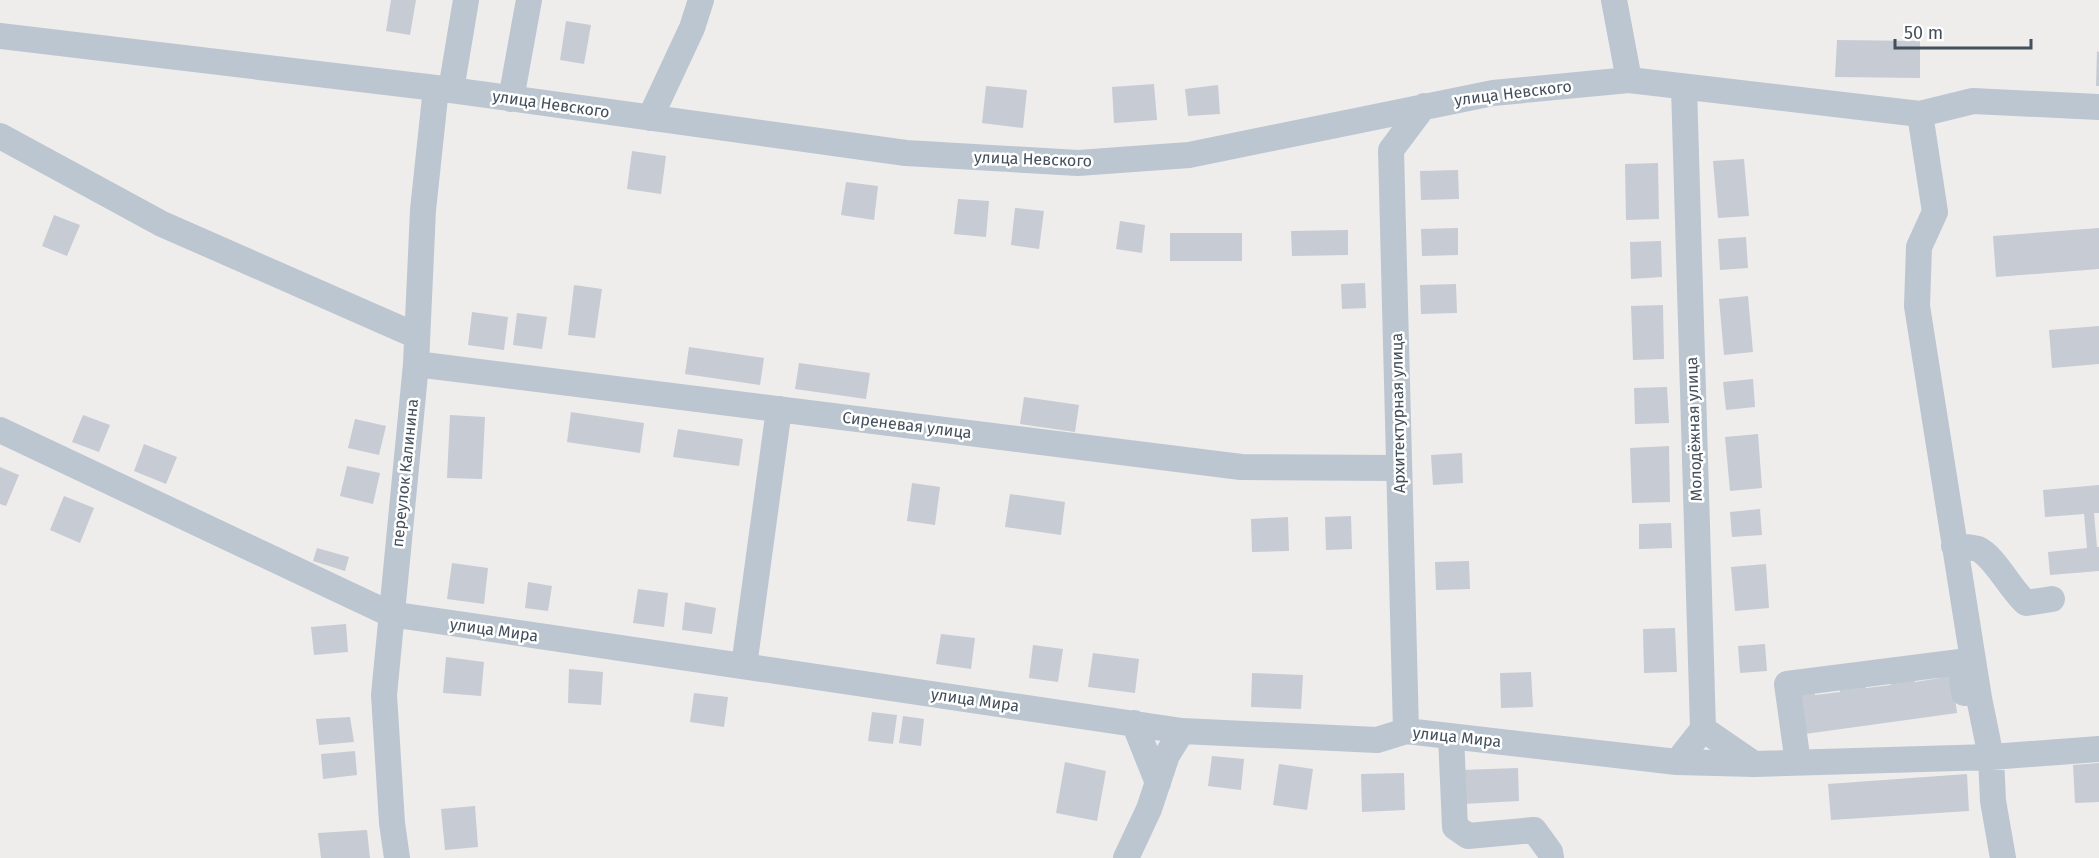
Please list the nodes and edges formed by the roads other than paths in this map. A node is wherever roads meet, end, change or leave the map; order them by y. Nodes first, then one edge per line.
1 (466, 0) edge
2 (529, 0) edge
3 (701, 0) edge
4 (1614, 0) edge
5 (0, 36) edge
6 (1629, 80) junction
7 (1684, 87) junction
8 (443, 89) junction
9 (511, 99) junction
10 (1425, 106) junction
11 (2099, 107) edge
12 (1920, 114) junction
13 (650, 118) junction
14 (0, 136) edge
15 (417, 336) junction
16 (416, 364) junction
17 (779, 409) junction
18 (0, 430) edge
19 (1399, 468) junction
20 (1954, 546) junction
21 (2052, 599) dead end
22 (390, 615) junction
23 (744, 666) junction
24 (1134, 723) junction
25 (1985, 726) junction
26 (1703, 729) junction
27 (1182, 730) junction
28 (1406, 731) junction
29 (1451, 736) junction
30 (2099, 749) edge
31 (1991, 756) junction
32 (1677, 762) junction
33 (1798, 763) junction
34 (1754, 764) junction
35 (1158, 783) junction
36 (396, 858) edge
37 (1126, 858) edge
38 (1551, 858) edge
39 (2003, 858) edge

1 - 8 street, переулок Калинина
2 - 9 street
3 - 13 street
4 - 6 street
5 - 8 street, улица Невского
6 - 7 street, улица Невского
6 - 10 street, улица Невского
7 - 12 street, улица Невского
7 - 26 street, Молодёжная улица
8 - 9 street, улица Невского
8 - 15 street, переулок Калинина
9 - 13 street, улица Невского
10 - 13 street, улица Невского
10 - 19 street, Архитектурная улица
11 - 12 street, улица Невского
12 - 20 street
14 - 15 street
15 - 16 street, переулок Калинина
16 - 17 street, Сиреневая улица
16 - 22 street, переулок Калинина
17 - 19 street, Сиреневая улица
17 - 23 street
18 - 22 street, улица Мира
19 - 28 street, Архитектурная улица
20 - 21 street
20 - 25 street
22 - 23 street, улица Мира
22 - 36 street, переулок Калинина
23 - 24 street, улица Мира
24 - 27 street, улица Мира
24 - 35 street
25 - 31 street
25 - 33 street
26 - 32 street
26 - 34 street
27 - 28 street, улица Мира
27 - 35 street
28 - 29 street, улица Мира
29 - 32 street, улица Мира
29 - 38 street
30 - 31 street, улица Мира
31 - 33 street, улица Мира
31 - 39 street
32 - 34 street, улица Мира
33 - 34 street, улица Мира
35 - 37 street

